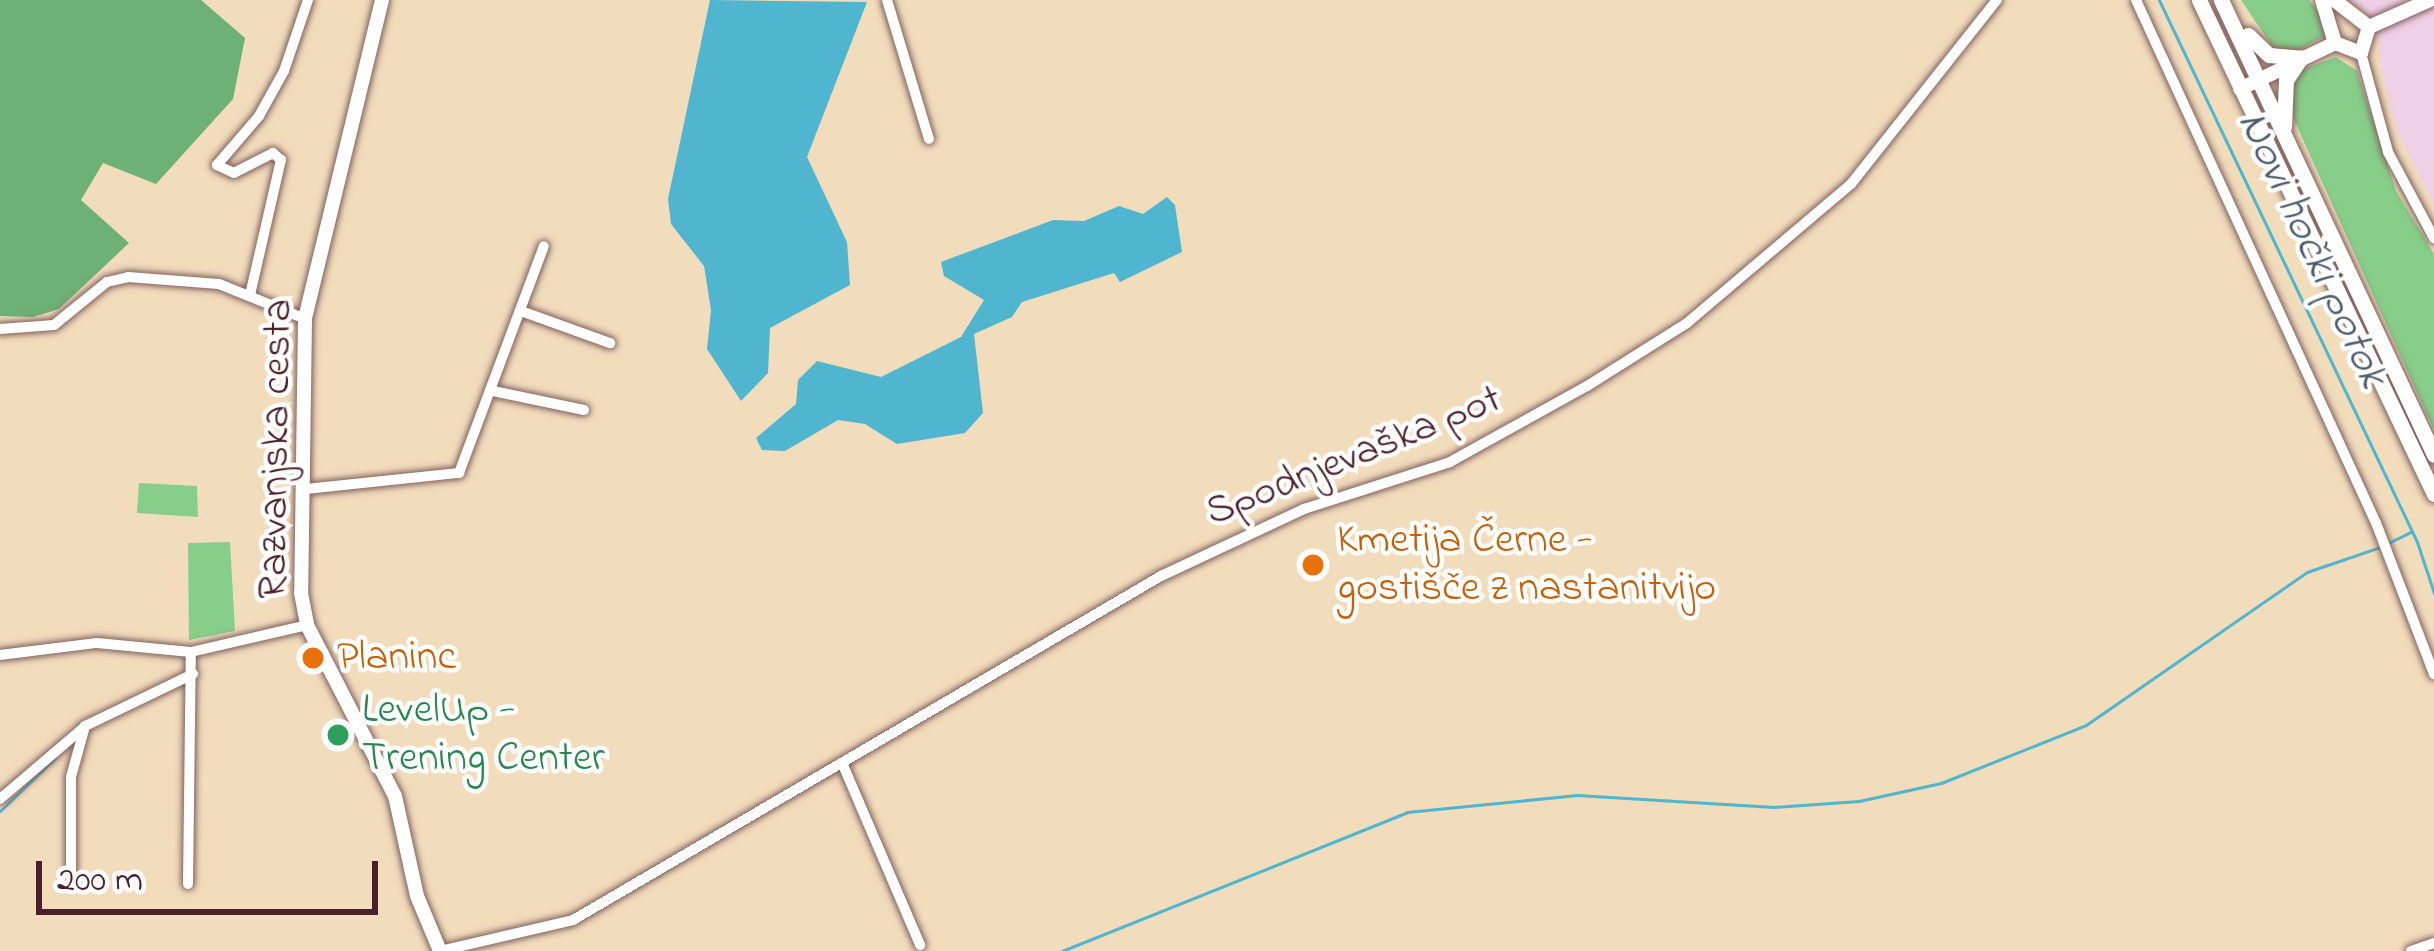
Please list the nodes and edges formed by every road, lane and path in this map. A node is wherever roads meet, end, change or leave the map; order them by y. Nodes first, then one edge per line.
1 (308, 0) edge
2 (382, 0) edge
3 (887, 0) edge
4 (1997, 0) edge
5 (2136, 0) edge
6 (2199, 0) edge
7 (2222, 0) edge
8 (2322, 0) edge
9 (2334, 0) edge
10 (2430, 0) edge
11 (2354, 17) junction
12 (2369, 27) junction
13 (2336, 35) junction
14 (2361, 52) junction
15 (2301, 58) junction
16 (2259, 79) junction
17 (2240, 89) junction
18 (2283, 130) junction
19 (929, 139) dead end
20 (2434, 238) edge
21 (544, 246) dead end
22 (250, 295) junction
23 (521, 311) junction
24 (305, 319) junction
25 (0, 329) edge
26 (610, 343) dead end
27 (493, 391) junction
28 (584, 410) dead end
29 (2434, 455) edge
30 (306, 489) junction
31 (2434, 494) edge
32 (303, 624) junction
33 (191, 652) junction
34 (0, 655) edge
35 (193, 674) junction
36 (2434, 674) edge
37 (85, 726) junction
38 (843, 766) junction
39 (0, 799) edge
40 (71, 883) dead end
41 (188, 884) dead end
42 (2434, 943) edge
43 (920, 945) dead end
44 (440, 951) edge
45 (2411, 951) edge

1 - 22 street
2 - 24 street, Razvanjska cesta
3 - 19 street
4 - 38 street, Spodnjevaška pot
5 - 36 street
6 - 17 main road
7 - 15 main road
7 - 16 main road
8 - 13 street
9 - 11 street
10 - 12 street
11 - 12 street
11 - 13 street
12 - 14 street
13 - 14 street
13 - 15 street
14 - 20 street
15 - 16 street
15 - 18 main road
16 - 17 street
16 - 18 main road
17 - 31 main road
18 - 29 main road
21 - 23 street
22 - 24 street
22 - 25 street
23 - 26 street
23 - 27 street
24 - 30 street, Razvanjska cesta
27 - 28 street
27 - 30 street
30 - 32 street, Razvanjska cesta
32 - 33 street
32 - 44 street, Razvanjska cesta
33 - 34 street
33 - 35 street
35 - 37 street
35 - 41 street
37 - 39 street
37 - 40 street
38 - 43 street
38 - 44 street, Spodnjevaška pot
42 - 45 street

